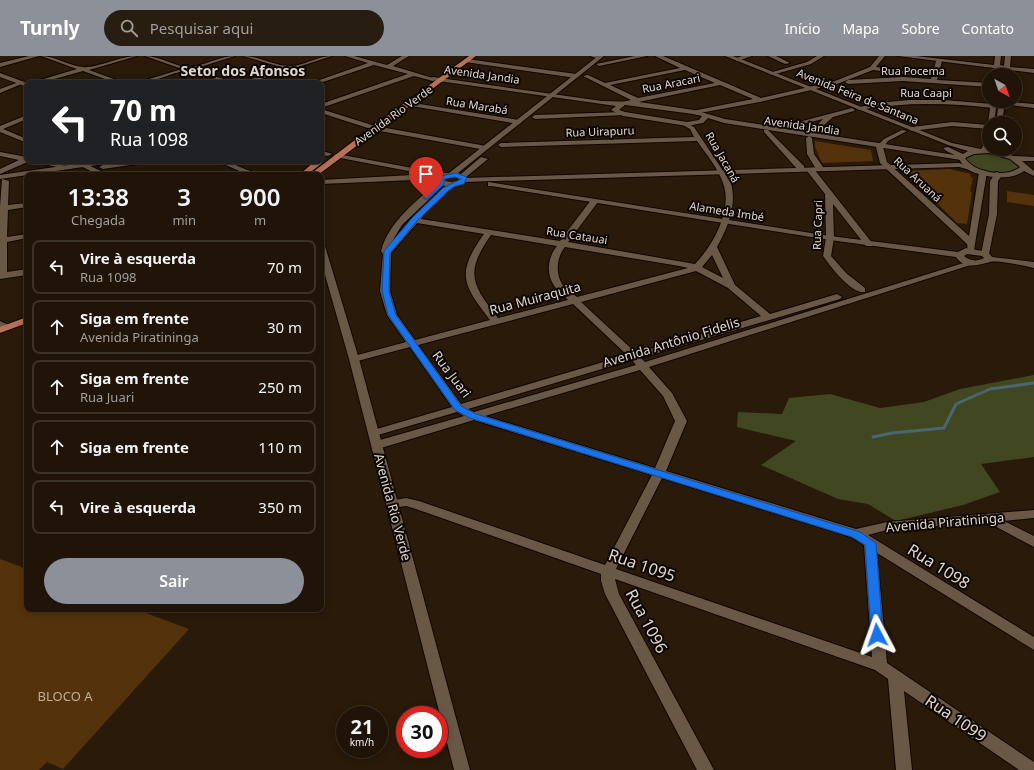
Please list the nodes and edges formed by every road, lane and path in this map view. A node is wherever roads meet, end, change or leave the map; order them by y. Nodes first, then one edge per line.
1 (36, 56) edge
2 (44, 56) edge
3 (134, 56) edge
4 (148, 56) edge
5 (232, 56) edge
6 (246, 56) edge
7 (329, 56) edge
8 (348, 56) edge
9 (406, 56) edge
10 (473, 56) edge
11 (608, 56) edge
12 (644, 56) edge
13 (658, 56) edge
14 (718, 56) edge
15 (728, 56) edge
16 (749, 56) edge
17 (771, 56) edge
18 (821, 56) edge
19 (882, 56) edge
20 (901, 56) edge
21 (920, 56) edge
22 (998, 56) edge
23 (1008, 56) edge
24 (466, 58) edge
25 (598, 58) edge
26 (737, 59) junction
27 (939, 61) junction
28 (374, 63) junction
29 (787, 63) dead end
30 (0, 65) edge
31 (996, 66) junction
32 (388, 67) junction
33 (1007, 67) junction
34 (289, 68) junction
35 (686, 68) junction
36 (872, 68) junction
37 (188, 69) junction
38 (84, 70) junction
39 (1034, 70) edge
40 (772, 73) junction
41 (413, 74) junction
42 (0, 75) edge
43 (576, 76) junction
44 (586, 76) junction
45 (935, 78) junction
46 (46, 80) edge
47 (113, 80) edge
48 (150, 80) edge
49 (223, 80) edge
50 (252, 80) edge
51 (323, 80) edge
52 (438, 80) junction
53 (837, 82) junction
54 (24, 84) edge
55 (24, 84) edge
56 (722, 84) junction
57 (982, 84) edge
58 (603, 85) junction
59 (807, 90) junction
60 (0, 91) edge
61 (554, 98) junction
62 (637, 100) junction
63 (760, 100) junction
64 (982, 103) edge
65 (407, 104) junction
66 (623, 104) junction
67 (1022, 104) edge
68 (324, 105) edge
69 (650, 105) junction
70 (1034, 106) edge
71 (859, 108) junction
72 (614, 110) junction
73 (710, 110) junction
74 (852, 110) junction
75 (324, 112) edge
76 (694, 112) junction
77 (623, 114) junction
78 (602, 115) junction
79 (704, 115) junction
80 (831, 115) junction
81 (535, 117) junction
82 (24, 118) edge
83 (519, 122) junction
84 (696, 125) junction
85 (982, 126) edge
86 (370, 127) junction
87 (0, 129) edge
88 (775, 129) junction
89 (908, 130) junction
90 (766, 131) junction
91 (810, 136) junction
92 (699, 139) junction
93 (24, 140) edge
94 (501, 145) junction
95 (953, 145) junction
96 (880, 146) junction
97 (945, 147) junction
98 (486, 148) junction
99 (981, 152) joint
100 (325, 153) edge
101 (0, 154) edge
102 (938, 154) junction
103 (337, 156) junction
104 (1006, 156) edge
105 (962, 158) junction
106 (1012, 158) junction
107 (24, 159) edge
108 (1034, 159) edge
109 (24, 161) edge
110 (1034, 163) edge
111 (50, 164) edge
112 (90, 164) edge
113 (121, 164) edge
114 (227, 164) edge
115 (315, 164) edge
116 (940, 164) junction
117 (83, 165) junction
118 (1023, 166) junction
119 (66, 167) junction
120 (888, 167) junction
121 (90, 168) junction
122 (800, 168) junction
123 (819, 168) junction
124 (970, 168) junction
125 (811, 171) junction
126 (0, 172) edge
127 (41, 172) edge
128 (64, 172) edge
129 (99, 172) edge
130 (247, 172) edge
131 (306, 172) edge
132 (317, 172) edge
133 (720, 172) junction
134 (983, 172) junction
135 (999, 174) junction
136 (1010, 174) junction
137 (1034, 174) edge
138 (24, 176) edge
139 (24, 178) edge
140 (444, 178) junction
141 (1034, 178) edge
142 (2, 180) edge
143 (461, 180) junction
144 (482, 180) junction
145 (324, 182) edge
146 (492, 184) junction
147 (324, 186) edge
148 (829, 194) junction
149 (594, 202) junction
150 (24, 205) edge
151 (2, 209) edge
152 (977, 212) junction
153 (993, 214) junction
154 (415, 220) junction
155 (724, 222) junction
156 (489, 232) junction
157 (24, 236) edge
158 (830, 238) junction
159 (2, 240) edge
160 (563, 244) junction
161 (869, 244) junction
162 (713, 247) junction
163 (970, 247) junction
164 (387, 253) junction
165 (961, 257) junction
166 (987, 257) junction
167 (973, 263) junction
168 (1034, 265) edge
169 (696, 267) junction
170 (325, 270) edge
171 (24, 272) edge
172 (1, 276) edge
173 (731, 286) junction
174 (862, 290) junction
175 (575, 301) junction
176 (768, 317) junction
177 (24, 321) edge
178 (496, 322) junction
179 (3, 327) edge
180 (412, 344) junction
181 (634, 356) junction
182 (354, 359) junction
183 (642, 366) junction
184 (458, 408) junction
185 (473, 416) junction
186 (374, 433) junction
187 (377, 445) junction
188 (659, 474) junction
189 (393, 504) junction
190 (1034, 514) edge
191 (989, 518) junction
192 (856, 534) junction
193 (1034, 542) edge
194 (870, 543) junction
195 (608, 571) junction
196 (1034, 644) edge
197 (880, 666) junction
198 (894, 676) junction
199 (462, 770) edge
200 (706, 770) edge
201 (904, 770) edge
202 (1032, 770) edge

1 - 30 street
2 - 38 street
3 - 38 street
4 - 37 street
5 - 37 street
6 - 34 street
7 - 34 street
8 - 28 street, Avenida Jandia
9 - 32 street
10 - 24 main road, Avenida Rio Verde
11 - 25 street
12 - 25 street
13 - 35 street
14 - 59 street, Avenida Feira de Santana
15 - 26 street, Avenida Feira de Santana
16 - 26 street
17 - 29 street
18 - 40 street
19 - 36 street, Rua Pocema
20 - 27 street
21 - 31 street
22 - 31 street
23 - 33 street
24 - 43 street
24 - 52 main road, Avenida Rio Verde
25 - 43 street
25 - 44 street
26 - 40 street, Avenida Feira de Santana
27 - 31 street
27 - 45 street
28 - 32 street, Avenida Jandia
28 - 51 street
31 - 33 street
32 - 41 street, Avenida Jandia
33 - 39 street
34 - 50 street
35 - 56 street
35 - 58 street
36 - 45 street, Rua Pocema
36 - 53 street, Rua Pocema
37 - 48 street
37 - 49 street
38 - 46 street
38 - 47 street
40 - 59 street, Avenida Feira de Santana
41 - 52 street, Avenida Jandia
41 - 68 street
42 - 54 street
43 - 61 street
44 - 58 street
44 - 61 street
45 - 53 street, Rua Pocema
45 - 57 street, Rua Pocema
52 - 61 street, Avenida Jandia
52 - 65 main road, Avenida Rio Verde
52 - 86 main road, Avenida Rio Verde
53 - 59 street, Rua Pocema
55 - 60 street
56 - 62 street, Rua Aracari
56 - 63 street
58 - 62 street
59 - 63 street, Rua Pocema
59 - 71 street, Avenida Feira de Santana
59 - 74 street, Avenida Feira de Santana
61 - 66 street, Avenida Jandia
61 - 72 street, Avenida Jandia
61 - 81 street
61 - 83 street, Rua Juari
62 - 66 street, Rua Aracari
62 - 69 street
63 - 73 street, Rua Pocema
64 - 71 street, Rua Caapi
65 - 83 street, Rua Marabá
65 - 86 main road, Avenida Rio Verde
66 - 69 street, Avenida Jandia
66 - 72 street
67 - 70 street
69 - 76 street
71 - 89 street, Avenida Feira de Santana
72 - 77 street, Avenida Jandia
72 - 78 street
73 - 76 street, Rua Pocema
73 - 79 street, Rua Pocema
74 - 80 street
74 - 89 street, Avenida Feira de Santana
75 - 86 street
76 - 79 street, Avenida Jandia
77 - 78 street
77 - 84 street, Rua Jacaná
78 - 81 street
79 - 84 street
79 - 88 street, Avenida Jandia
80 - 88 street
80 - 91 street
81 - 94 street
82 - 87 street
83 - 98 street, Rua Juari
84 - 90 street, Avenida Jandia
84 - 92 street, Rua Jacaná
85 - 89 street, Rua Aruaná
86 - 98 street
86 - 100 main road, Avenida Rio Verde
86 - 103 main road, Avenida Rio Verde
87 - 93 street
88 - 91 street, Avenida Jandia
89 - 95 street, Avenida Feira de Santana
89 - 96 street, Rua Aruaná
89 - 97 street, Avenida Feira de Santana
90 - 91 street, Avenida Jandia
90 - 122 street
91 - 96 street, Avenida Jandia
91 - 123 street
92 - 94 street, Rua Uirapuru
92 - 133 street, Rua Jacaná
94 - 143 street
95 - 97 street
95 - 99 street, Avenida Feira de Santana
96 - 102 street, Avenida Jandia
96 - 120 street, Rua Aruaná
97 - 102 street
97 - 105 street, Avenida Feira de Santana
98 - 140 street, Rua Juari
99 - 105 street
101 - 107 street
102 - 105 street, Avenida Jandia
103 - 132 main road, Avenida Rio Verde
103 - 140 street
104 - 106 street
105 - 116 street
105 - 124 street, Avenida Feira de Santana
106 - 108 street
106 - 118 street
109 - 126 street
110 - 118 street
111 - 119 street
112 - 117 street
113 - 121 street
114 - 130 street
115 - 131 main road, Avenida Rio Verde
116 - 120 street
116 - 124 street
117 - 119 street
117 - 121 street
118 - 136 street
118 - 137 street
119 - 127 street
120 - 123 street
120 - 125 street
120 - 163 street, Rua Aruaná
121 - 128 street
121 - 129 street
122 - 123 street
122 - 133 street
124 - 134 street
125 - 133 street
125 - 148 street, Rua Capri
133 - 143 street
133 - 144 street
133 - 155 street, Rua Jacaná
134 - 135 street
134 - 152 street
135 - 136 street
135 - 153 street
136 - 141 street
138 - 142 street
139 - 142 street
140 - 143 street
140 - 143 street
140 - 145 street
140 - 147 street
140 - 164 street, Rua Juari
142 - 151 street
143 - 144 street
143 - 146 street, Alameda Imbé
143 - 154 street
144 - 146 street, Alameda Imbé
146 - 149 street, Alameda Imbé
148 - 158 street, Rua Capri
148 - 161 street, Rua Capri
149 - 155 street, Alameda Imbé
149 - 160 street
150 - 151 street
151 - 159 street
152 - 153 street
152 - 163 street
153 - 166 street
154 - 156 street, Rua Catauai
154 - 164 street
155 - 158 street, Alameda Imbé
155 - 162 street, Rua Jacaná
156 - 160 street, Rua Catauai
156 - 178 street
157 - 159 street
158 - 161 street, Alameda Imbé
158 - 174 street, Rua Capri
159 - 172 street
160 - 169 street, Rua Catauai
160 - 175 street
161 - 165 street, Alameda Imbé
162 - 169 street, Rua Muiraquita
162 - 173 street
163 - 165 street, Avenida Antônio Fidelis
163 - 166 street
164 - 180 street, Rua Juari
165 - 167 street, Alameda Imbé
165 - 174 street, Avenida Antônio Fidelis
166 - 167 street, Avenida Antônio Fidelis
166 - 168 street
167 - 183 street, Avenida Antônio Fidelis
169 - 173 street, Rua Catauai
169 - 175 street, Rua Muiraquita
170 - 182 street, Avenida Rio Verde
171 - 172 street
173 - 176 street
174 - 176 street, Avenida Antônio Fidelis
175 - 178 street, Rua Muiraquita
175 - 181 street
176 - 181 street, Avenida Antônio Fidelis
177 - 179 main road
178 - 180 street, Rua Muiraquita
180 - 182 street, Rua Muiraquita
180 - 184 street, Rua Juari
181 - 183 street
181 - 184 street, Avenida Antônio Fidelis
182 - 186 street, Avenida Rio Verde
183 - 185 street, Avenida Antônio Fidelis
183 - 188 street
184 - 185 street, Rua Juari
184 - 186 street, Avenida Antônio Fidelis
185 - 187 street, Avenida Antônio Fidelis
185 - 188 street
186 - 187 street, Avenida Rio Verde
187 - 189 street, Avenida Rio Verde
188 - 192 street, Rua 1098
188 - 195 street
189 - 195 street, Rua 1095
189 - 199 street, Avenida Rio Verde
190 - 191 street, Avenida Piratininga
191 - 192 street, Avenida Piratininga
191 - 193 street
192 - 194 street, Rua 1098
194 - 196 street, Rua 1098
194 - 197 street
195 - 197 street, Rua 1095
195 - 200 street, Rua 1096
197 - 198 street, Rua 1099
198 - 201 street
198 - 202 street, Rua 1099

